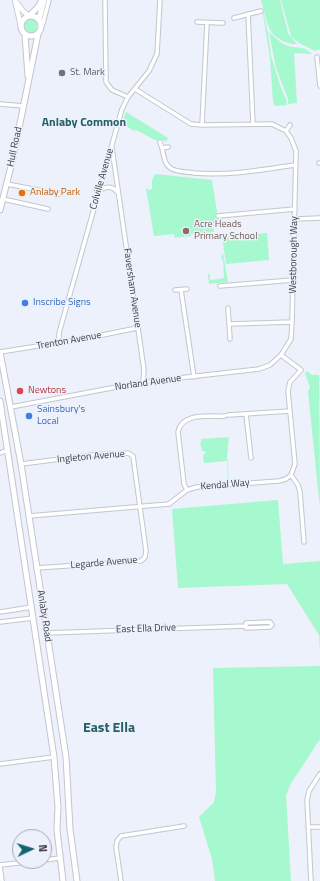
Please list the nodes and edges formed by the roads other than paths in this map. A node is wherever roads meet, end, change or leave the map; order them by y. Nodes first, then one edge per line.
1 (43, 0) edge
2 (49, 0) edge
3 (105, 0) edge
4 (160, 0) edge
5 (15, 1) edge
6 (261, 11) dead end
7 (248, 14) junction
8 (29, 15) junction
9 (234, 18) dead end
10 (39, 19) junction
11 (197, 22) dead end
12 (208, 23) junction
13 (222, 23) dead end
14 (21, 27) junction
15 (39, 32) junction
16 (25, 35) junction
17 (317, 57) dead end
18 (28, 83) junction
19 (320, 86) edge
20 (135, 89) junction
21 (128, 98) junction
22 (0, 104) edge
23 (24, 106) junction
24 (253, 124) junction
25 (202, 125) junction
26 (290, 125) dead end
27 (286, 131) junction
28 (160, 142) dead end
29 (112, 145) junction
30 (168, 147) dead end
31 (162, 148) junction
32 (296, 165) junction
33 (7, 184) junction
34 (99, 190) junction
35 (118, 193) junction
36 (59, 194) dead end
37 (3, 199) junction
38 (48, 209) dead end
39 (295, 209) junction
40 (0, 210) edge
41 (224, 215) junction
42 (218, 216) dead end
43 (320, 218) edge
44 (295, 219) junction
45 (225, 221) dead end
46 (293, 280) junction
47 (226, 285) junction
48 (220, 286) dead end
49 (187, 289) dead end
50 (175, 290) dead end
51 (181, 290) junction
52 (227, 291) dead end
53 (228, 308) dead end
54 (292, 322) junction
55 (229, 324) junction
56 (137, 328) junction
57 (230, 339) dead end
58 (59, 342) junction
59 (0, 352) edge
60 (281, 355) junction
61 (194, 377) junction
62 (143, 382) junction
63 (0, 401) edge
64 (11, 407) junction
65 (290, 411) junction
66 (246, 414) junction
67 (219, 416) junction
68 (220, 422) dead end
69 (8, 450) junction
70 (0, 452) edge
71 (250, 452) junction
72 (256, 452) dead end
73 (251, 458) dead end
74 (21, 464) junction
75 (291, 475) junction
76 (187, 490) junction
77 (139, 506) junction
78 (29, 516) junction
79 (304, 542) dead end
80 (36, 568) junction
81 (32, 607) junction
82 (0, 612) edge
83 (33, 618) junction
84 (0, 622) edge
85 (246, 626) junction
86 (46, 634) junction
87 (54, 757) junction
88 (0, 764) edge
89 (320, 774) edge
90 (316, 781) junction
91 (320, 783) edge
92 (184, 826) dead end
93 (320, 826) edge
94 (308, 827) junction
95 (60, 858) junction
96 (52, 859) edge
97 (12, 864) edge
98 (0, 866) edge
99 (2, 881) edge
100 (63, 881) edge
101 (77, 881) edge
102 (121, 881) edge
103 (311, 881) edge

1 - 8 main road
1 - 10 main road
2 - 15 street
3 - 21 street
4 - 20 street, Colville Avenue
5 - 8 street
5 - 14 street
6 - 7 street
7 - 9 street
7 - 24 street
8 - 10 main road
8 - 14 main road
10 - 15 main road
11 - 12 street
12 - 13 street
12 - 25 street
14 - 16 main road
15 - 16 main road
15 - 18 main road, Hull Road
16 - 18 main road, Hull Road
17 - 19 street
18 - 23 main road, Hull Road
20 - 21 street, Colville Avenue
20 - 25 street
21 - 29 street, Colville Avenue
22 - 23 street
23 - 33 main road, Hull Road
24 - 25 street
24 - 27 street
26 - 27 street
27 - 32 street, Westborough Way
28 - 31 street
29 - 34 street, Colville Avenue
29 - 35 street, Faversham Avenue
30 - 31 street
31 - 32 street
32 - 39 street, Westborough Way
33 - 36 street
33 - 37 main road, Hull Road
34 - 35 street
34 - 58 street, Colville Avenue
35 - 56 street, Faversham Avenue
37 - 38 street
37 - 40 main road, Hull Road
39 - 41 street
39 - 44 street, Westborough Way
41 - 42 street
41 - 45 street
43 - 44 street
44 - 46 street, Westborough Way
46 - 47 street
46 - 54 street, Westborough Way
47 - 48 street
47 - 52 street
49 - 51 street
50 - 51 street
51 - 61 street
53 - 55 street
54 - 55 street
54 - 60 street, Westborough Way
55 - 57 street
56 - 58 street, Trenton Avenue
56 - 62 street, Faversham Avenue
58 - 59 street, Trenton Avenue
59 - 64 main road, Anlaby Road
60 - 61 street, Norland Avenue
60 - 65 street
61 - 62 street, Norland Avenue
62 - 64 street, Norland Avenue
63 - 69 main road, Anlaby Road
64 - 74 main road, Anlaby Road
65 - 66 street
65 - 75 street
66 - 67 street
66 - 71 street
67 - 68 street
67 - 76 street
69 - 70 street
69 - 81 main road, Anlaby Road
71 - 72 street
71 - 73 street
74 - 77 street, Ingleton Avenue
74 - 78 main road, Anlaby Road
75 - 76 street, Kendal Way
75 - 79 street
76 - 77 street, Kendal Way
77 - 78 street, Kendal Way
77 - 80 street, Legarde Avenue
78 - 80 main road, Anlaby Road
80 - 86 main road, Anlaby Road
81 - 82 street
81 - 83 main road, Anlaby Road
83 - 84 street
83 - 87 main road, Anlaby Road
85 - 85 street, East Ella Drive
85 - 86 street, East Ella Drive
86 - 101 main road, Anlaby Road
87 - 88 street
87 - 95 main road, Anlaby Road
89 - 90 street
90 - 91 street
90 - 94 street
92 - 102 street
93 - 94 street
94 - 103 street
95 - 96 street
95 - 100 main road, Anlaby Road
97 - 98 street
98 - 99 street

